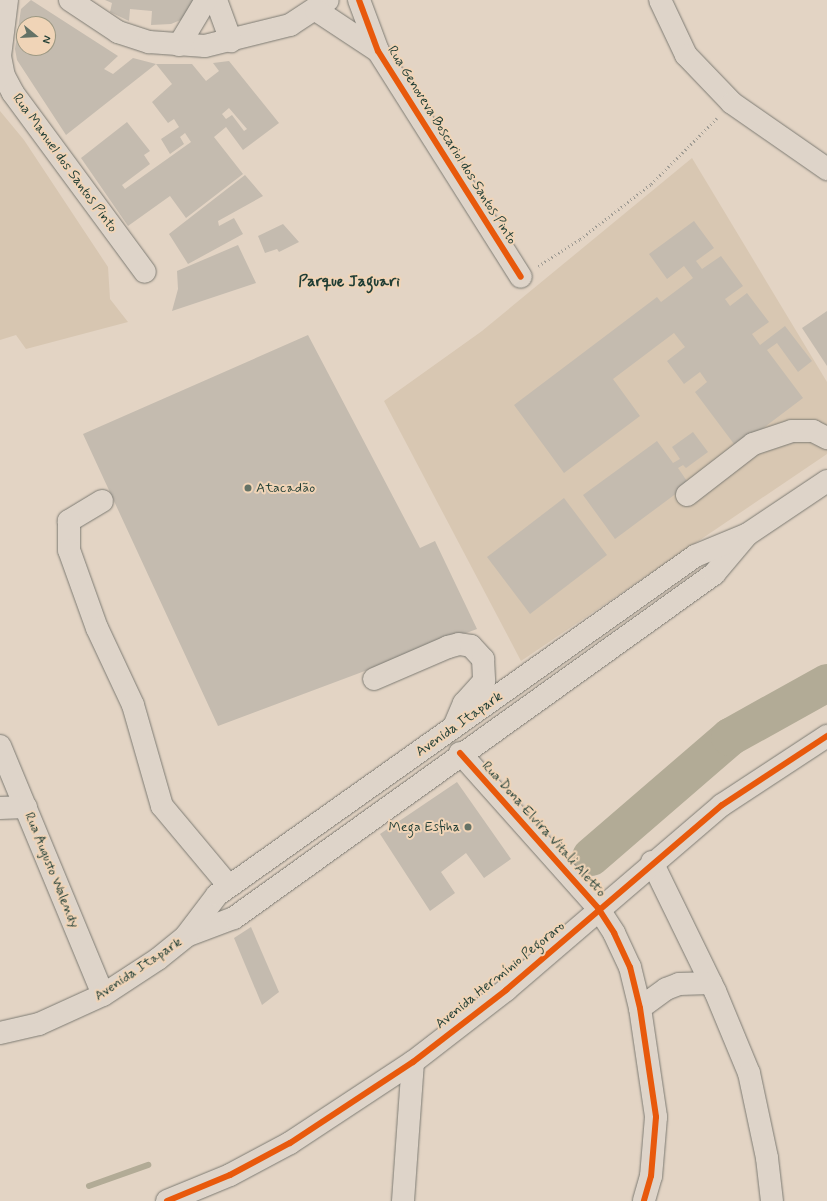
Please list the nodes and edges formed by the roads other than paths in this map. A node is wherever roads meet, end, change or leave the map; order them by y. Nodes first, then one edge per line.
1 (7, 0) edge
2 (70, 0) edge
3 (206, 0) edge
4 (216, 0) edge
5 (360, 0) edge
6 (660, 0) edge
7 (322, 5) edge
8 (231, 41) junction
9 (179, 45) junction
10 (378, 51) junction
11 (827, 169) edge
12 (145, 272) dead end
13 (521, 277) road end
14 (827, 438) edge
15 (827, 481) edge
16 (687, 495) dead end
17 (102, 501) dead end
18 (748, 534) junction
19 (374, 679) dead end
20 (454, 727) junction
21 (827, 736) edge
22 (0, 746) edge
23 (460, 753) junction
24 (26, 807) junction
25 (0, 808) edge
26 (652, 862) junction
27 (230, 886) junction
28 (598, 908) junction
29 (186, 936) junction
30 (711, 983) junction
31 (103, 995) junction
32 (640, 1008) junction
33 (2, 1038) edge
34 (413, 1062) junction
35 (167, 1201) edge
36 (403, 1201) edge
37 (644, 1201) edge
38 (772, 1201) edge

1 - 12 street, Rua Manuel dos Santos Pinto
2 - 9 street
3 - 9 street
4 - 8 street
5 - 10 street, Rua Genoveva Boscariol dos Santos Pinto
6 - 11 street
7 - 8 street
7 - 10 street, Rua Genoveva Boscariol dos Santos Pinto
8 - 9 street
10 - 13 street, Rua Genoveva Boscariol dos Santos Pinto
14 - 16 street
15 - 18 street, Avenida Itapark
17 - 27 street
18 - 20 street, Avenida Itapark
18 - 23 street, Avenida Itapark
19 - 20 street
20 - 27 street, Avenida Itapark
21 - 26 street, Avenida Hermínio Pegoraro
22 - 24 street, Rua Augusto Walendy
23 - 28 street, Rua Dona Elvira Vitali Aletto
23 - 29 street, Avenida Itapark
24 - 25 street
24 - 31 street, Rua Augusto Walendy
26 - 28 street, Avenida Hermínio Pegoraro
26 - 30 street
27 - 29 street, Avenida Itapark
28 - 32 street, Rua Dona Elvira Vitali Aletto
28 - 34 street, Avenida Hermínio Pegoraro
29 - 31 street, Avenida Itapark
30 - 32 street
30 - 38 street
31 - 33 street, Avenida Itapark
32 - 37 street, Rua Dona Elvira Vitali Aletto
34 - 35 street, Avenida Hermínio Pegoraro
34 - 36 street

